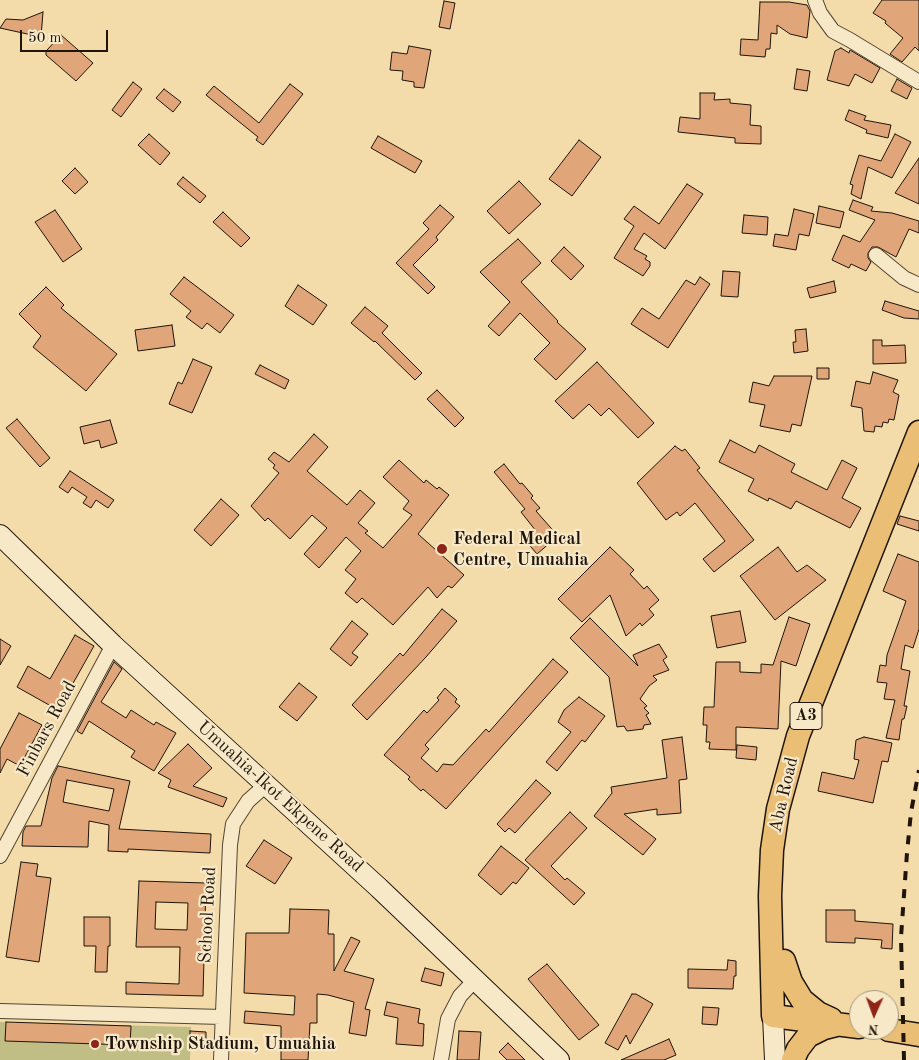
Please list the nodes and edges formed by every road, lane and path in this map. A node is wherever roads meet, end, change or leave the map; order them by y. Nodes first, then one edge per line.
1 (815, 0) edge
2 (919, 82) edge
3 (876, 255) dead end
4 (919, 285) edge
5 (919, 432) edge
6 (919, 467) edge
7 (0, 535) edge
8 (856, 606) junction
9 (113, 645) junction
10 (266, 785) junction
11 (0, 856) edge
12 (784, 961) junction
13 (475, 980) junction
14 (0, 1011) edge
15 (780, 1016) junction
16 (222, 1017) junction
17 (847, 1025) edge
18 (899, 1031) edge
19 (919, 1034) edge
20 (221, 1060) edge
21 (441, 1060) edge
22 (559, 1060) edge
23 (774, 1060) edge
24 (787, 1060) edge
25 (793, 1060) edge

1 - 2 street
3 - 4 street
5 - 8 main road, Aba Road / A3
6 - 8 main road, Aba Road / A3
7 - 9 main road, Umuahia-Ikot Ekpene Road
8 - 12 main road, Aba Road / A3
8 - 15 main road, Aba Road / A3
9 - 10 main road, Umuahia-Ikot Ekpene Road
9 - 11 street, Finbars Road
10 - 13 main road, Umuahia-Ikot Ekpene Road
10 - 16 street, School Road
12 - 15 main road, Aba Road / A3
12 - 17 main road
13 - 21 street
13 - 22 main road, Umuahia-Ikot Ekpene Road
14 - 16 street
15 - 17 main road
15 - 23 main road, Aba Road
15 - 24 main road, Aba Road
16 - 20 street, School Road
17 - 25 main road
18 - 19 main road

